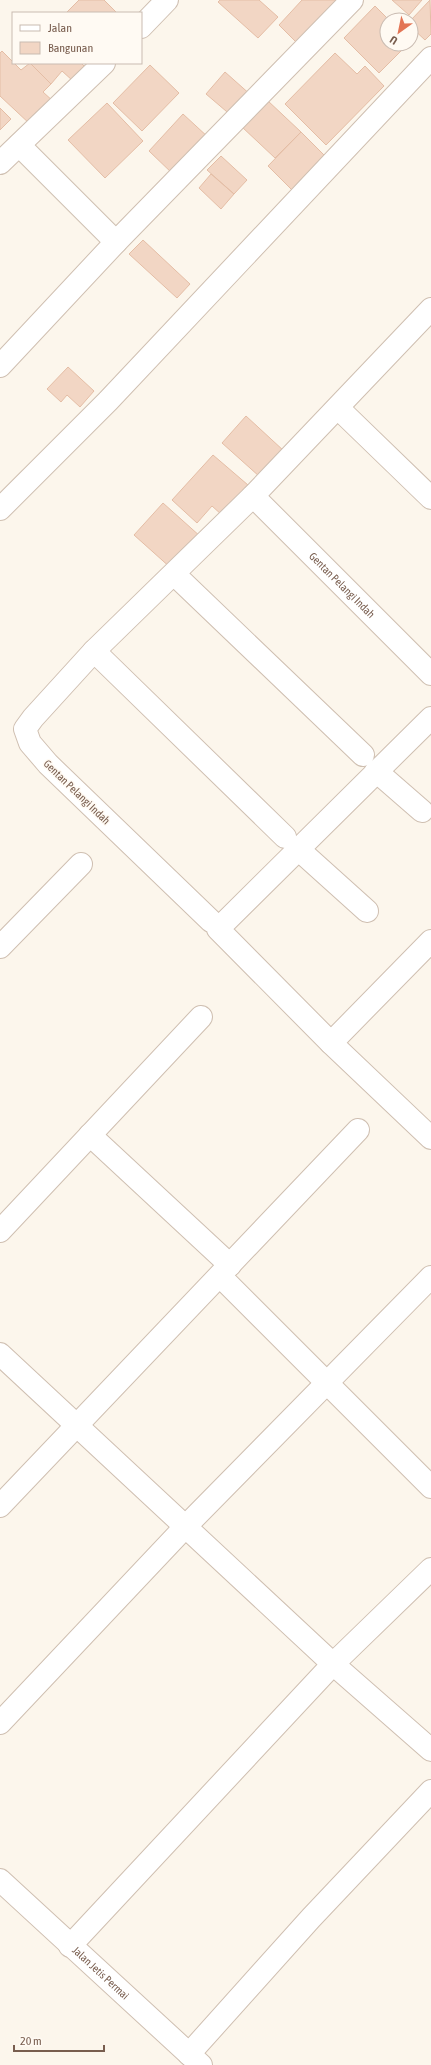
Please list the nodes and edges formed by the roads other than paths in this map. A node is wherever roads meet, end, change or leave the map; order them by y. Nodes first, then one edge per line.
1 (167, 0) edge
2 (352, 0) edge
3 (142, 26) edge
4 (431, 58) edge
5 (103, 64) edge
6 (19, 145) junction
7 (0, 163) edge
8 (116, 242) junction
9 (428, 319) edge
10 (0, 366) edge
11 (338, 408) junction
12 (253, 496) junction
13 (431, 498) edge
14 (0, 509) edge
15 (174, 574) junction
16 (94, 651) junction
17 (431, 674) edge
18 (431, 718) edge
19 (369, 763) junction
20 (422, 811) dead end
21 (291, 842) junction
22 (81, 864) dead end
23 (367, 911) dead end
24 (211, 921) dead end
25 (431, 941) edge
26 (0, 947) edge
27 (201, 1016) dead end
28 (331, 1043) junction
29 (427, 1126) edge
30 (358, 1130) dead end
31 (90, 1136) junction
32 (0, 1230) edge
33 (225, 1271) junction
34 (431, 1277) edge
35 (0, 1354) edge
36 (327, 1383) junction
37 (76, 1426) junction
38 (431, 1487) edge
39 (0, 1506) edge
40 (186, 1526) junction
41 (431, 1569) edge
42 (333, 1664) junction
43 (0, 1723) edge
44 (431, 1750) edge
45 (431, 1791) edge
46 (0, 1880) edge
47 (70, 1946) junction
48 (195, 2060) edge

1 - 3 street
2 - 8 street
4 - 14 street
5 - 6 street
6 - 7 street
6 - 8 street
8 - 10 street
9 - 11 street, Gentan Pelangi Indah
11 - 12 street, Gentan Pelangi Indah
11 - 13 street
12 - 15 street, Gentan Pelangi Indah
12 - 17 street, Gentan Pelangi Indah
15 - 16 street, Gentan Pelangi Indah
15 - 19 street
16 - 21 street
16 - 24 street, Gentan Pelangi Indah
18 - 19 street
19 - 20 street
19 - 21 street
21 - 23 street
21 - 28 street
22 - 26 street
25 - 28 street
27 - 31 street
28 - 29 street
30 - 33 street
31 - 32 street
31 - 33 street
33 - 36 street
33 - 37 street
34 - 36 street
35 - 37 street
36 - 38 street
36 - 40 street
37 - 39 street
37 - 40 street
40 - 42 street
40 - 43 street
41 - 42 street
42 - 44 street
42 - 47 street
45 - 48 street
46 - 47 street, Jalan Jetis Permai
47 - 48 street, Jalan Jetis Permai

